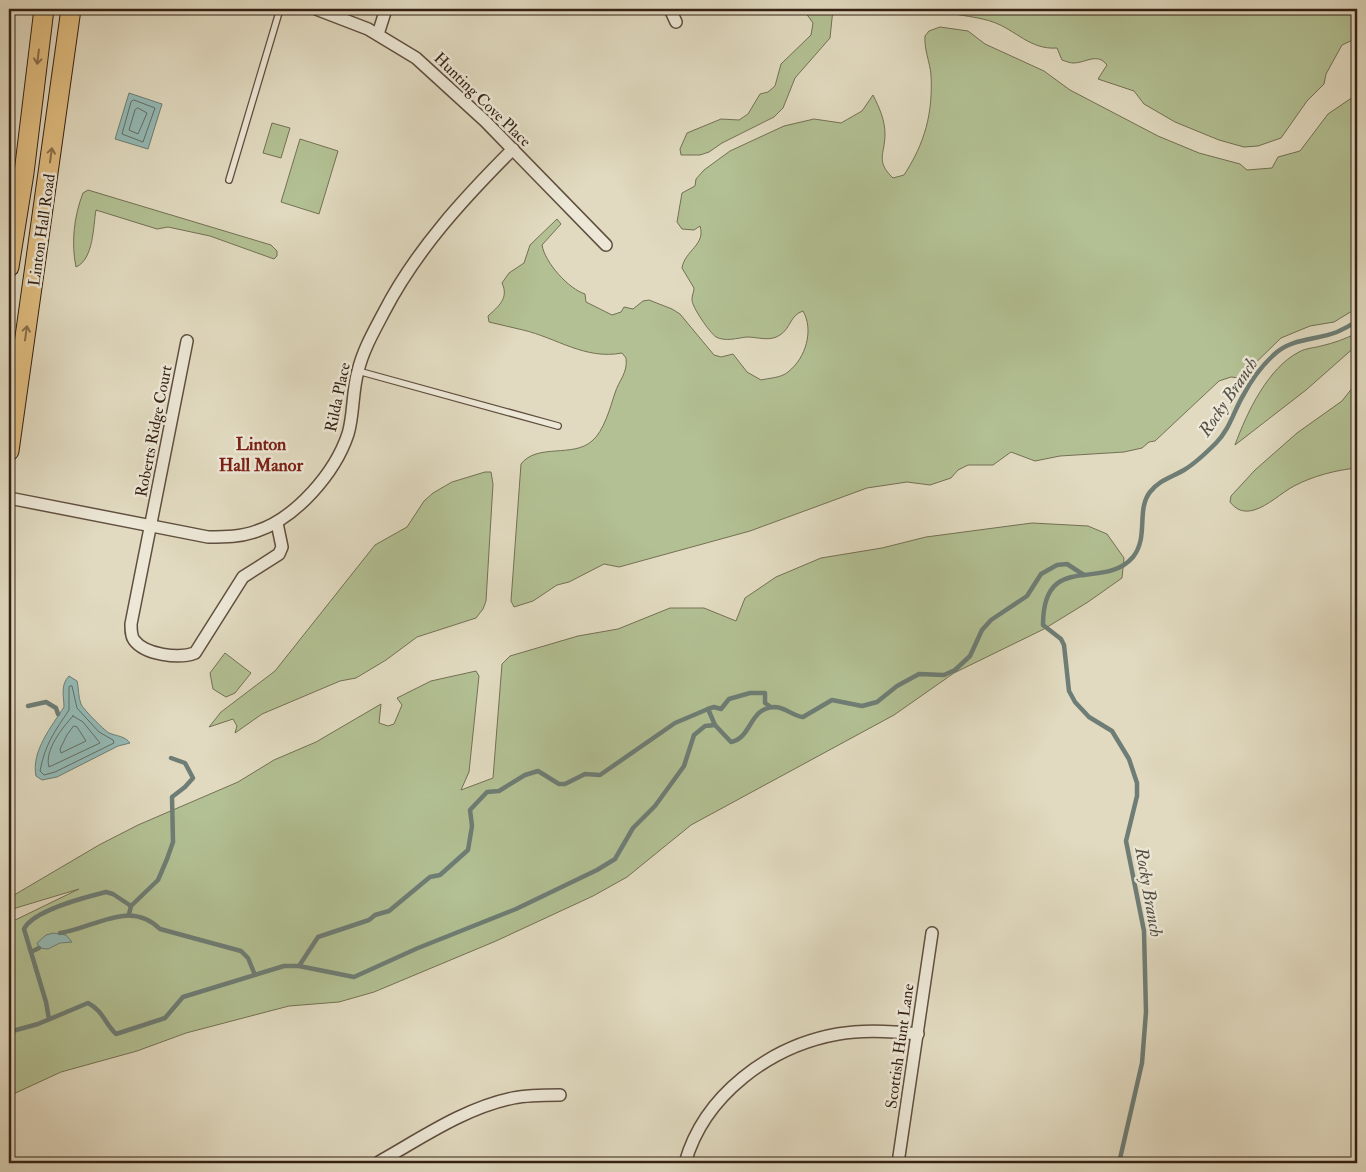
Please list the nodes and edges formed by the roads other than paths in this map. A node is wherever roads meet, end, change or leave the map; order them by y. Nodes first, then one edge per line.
1 (44, 9) edge
2 (71, 9) edge
3 (280, 9) edge
4 (316, 9) edge
5 (386, 9) edge
6 (670, 9) edge
7 (676, 22) dead end
8 (378, 34) junction
9 (513, 150) junction
10 (229, 180) dead end
11 (606, 245) dead end
12 (9, 267) edge
13 (187, 341) dead end
14 (358, 371) junction
15 (558, 426) dead end
16 (9, 451) edge
17 (9, 498) edge
18 (277, 522) junction
19 (152, 526) junction
20 (932, 933) dead end
21 (918, 1034) junction
22 (560, 1094) dead end
23 (377, 1163) edge
24 (685, 1163) edge
25 (898, 1163) edge

1 -> 12 main road, Linton Hall Road
16 -> 2 main road, Linton Hall Road
3 - 10 lane
4 - 8 street, Hunting Cove Place
5 - 8 street
6 - 7 street
8 - 9 street, Hunting Cove Place
9 - 11 street, Hunting Cove Place
9 - 14 street, Rilda Place
13 - 19 street, Roberts Ridge Court
14 - 15 lane
14 - 18 street, Rilda Place
17 - 19 street, Rilda Place
18 - 19 street, Rilda Place
18 - 19 street, Roberts Ridge Court
20 - 21 street, Scottish Hunt Lane
21 - 24 street
21 - 25 street, Scottish Hunt Lane
22 - 23 street

